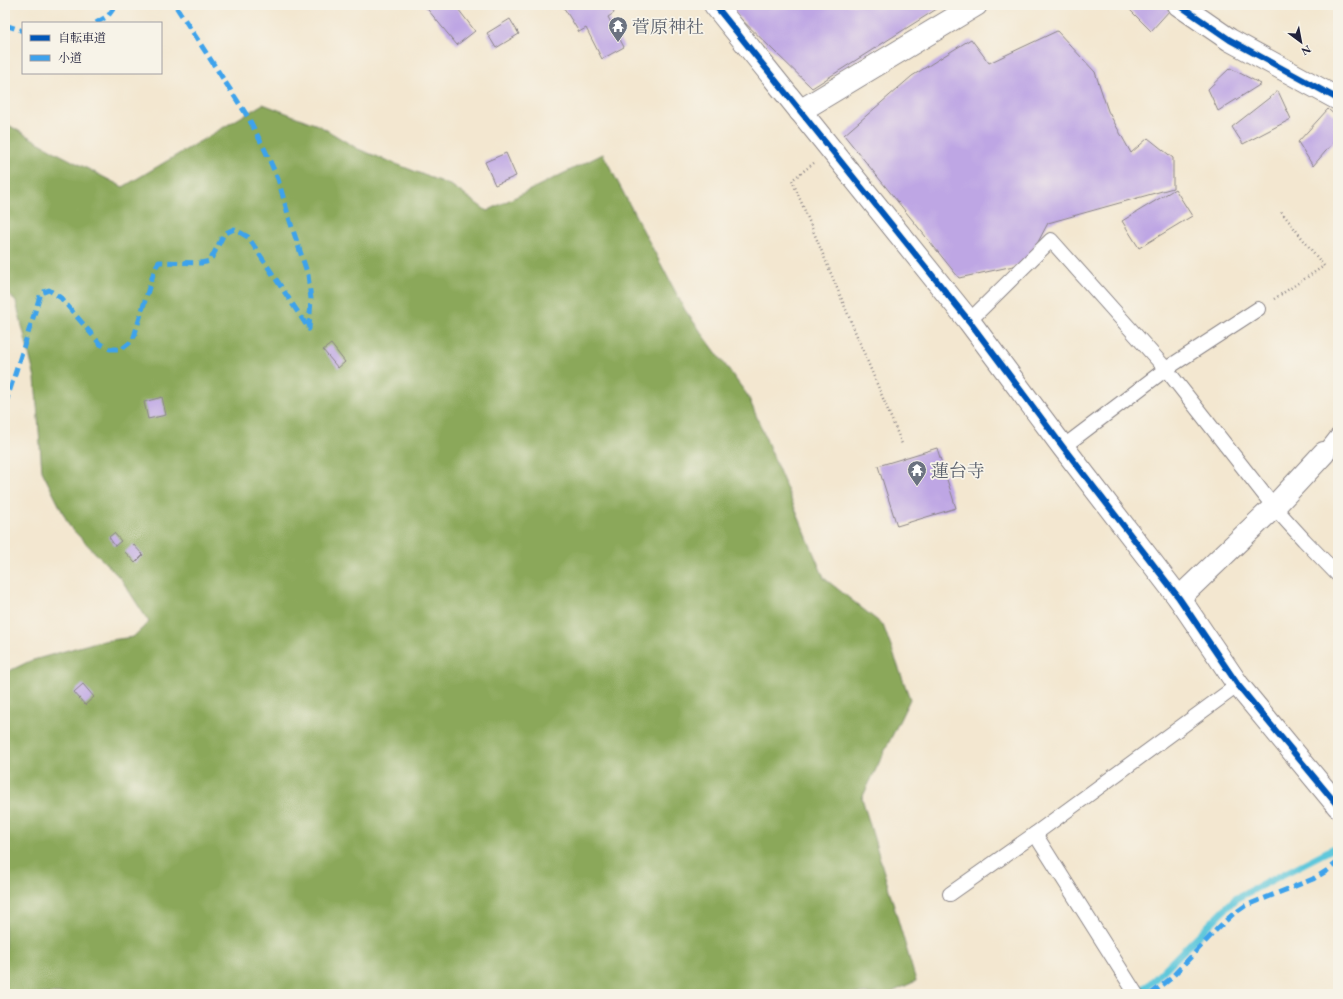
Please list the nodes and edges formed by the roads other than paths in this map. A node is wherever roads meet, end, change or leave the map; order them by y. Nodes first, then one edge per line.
1 (715, 5) edge
2 (976, 5) edge
3 (1179, 5) edge
4 (1338, 99) edge
5 (800, 111) junction
6 (1258, 309) road end
7 (969, 321) junction
8 (1166, 369) junction
9 (1338, 435) edge
10 (1063, 447) junction
11 (1324, 453) joint
12 (1274, 507) junction
13 (1338, 575) edge
14 (1179, 598) junction
15 (1238, 685) junction
16 (1338, 806) edge
17 (1035, 834) junction
18 (950, 894) dead end
19 (1133, 989) edge

1 - 5 street
2 - 5 street
3 - 4 street
5 - 7 street
6 - 8 lane
7 - 8 lane
7 - 10 street
8 - 10 lane
8 - 12 lane
9 - 11 lane
10 - 14 street
11 - 12 street
12 - 13 lane
12 - 14 street
14 - 15 street
15 - 16 street
15 - 17 lane
17 - 18 lane
17 - 19 lane

